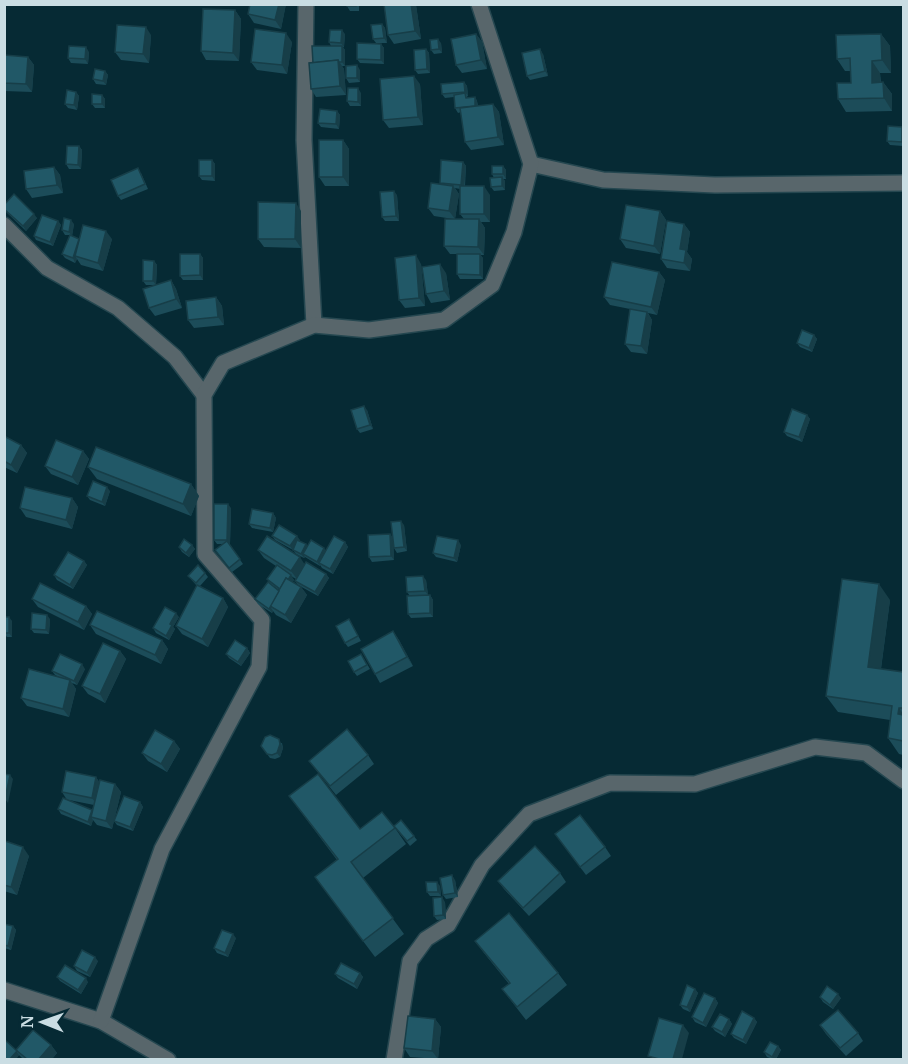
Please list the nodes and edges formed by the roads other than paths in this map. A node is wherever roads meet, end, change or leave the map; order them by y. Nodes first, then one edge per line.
1 (306, 4) edge
2 (479, 4) edge
3 (531, 164) junction
4 (903, 183) edge
5 (4, 225) edge
6 (314, 325) junction
7 (204, 395) junction
8 (903, 781) edge
9 (4, 990) edge
10 (100, 1021) junction
11 (168, 1059) edge
12 (394, 1059) edge

1 - 6 street
2 - 3 street
3 - 4 street
3 - 6 street
5 - 7 street
6 - 7 street
7 - 10 street
8 - 12 street
9 - 10 street
10 - 11 street

